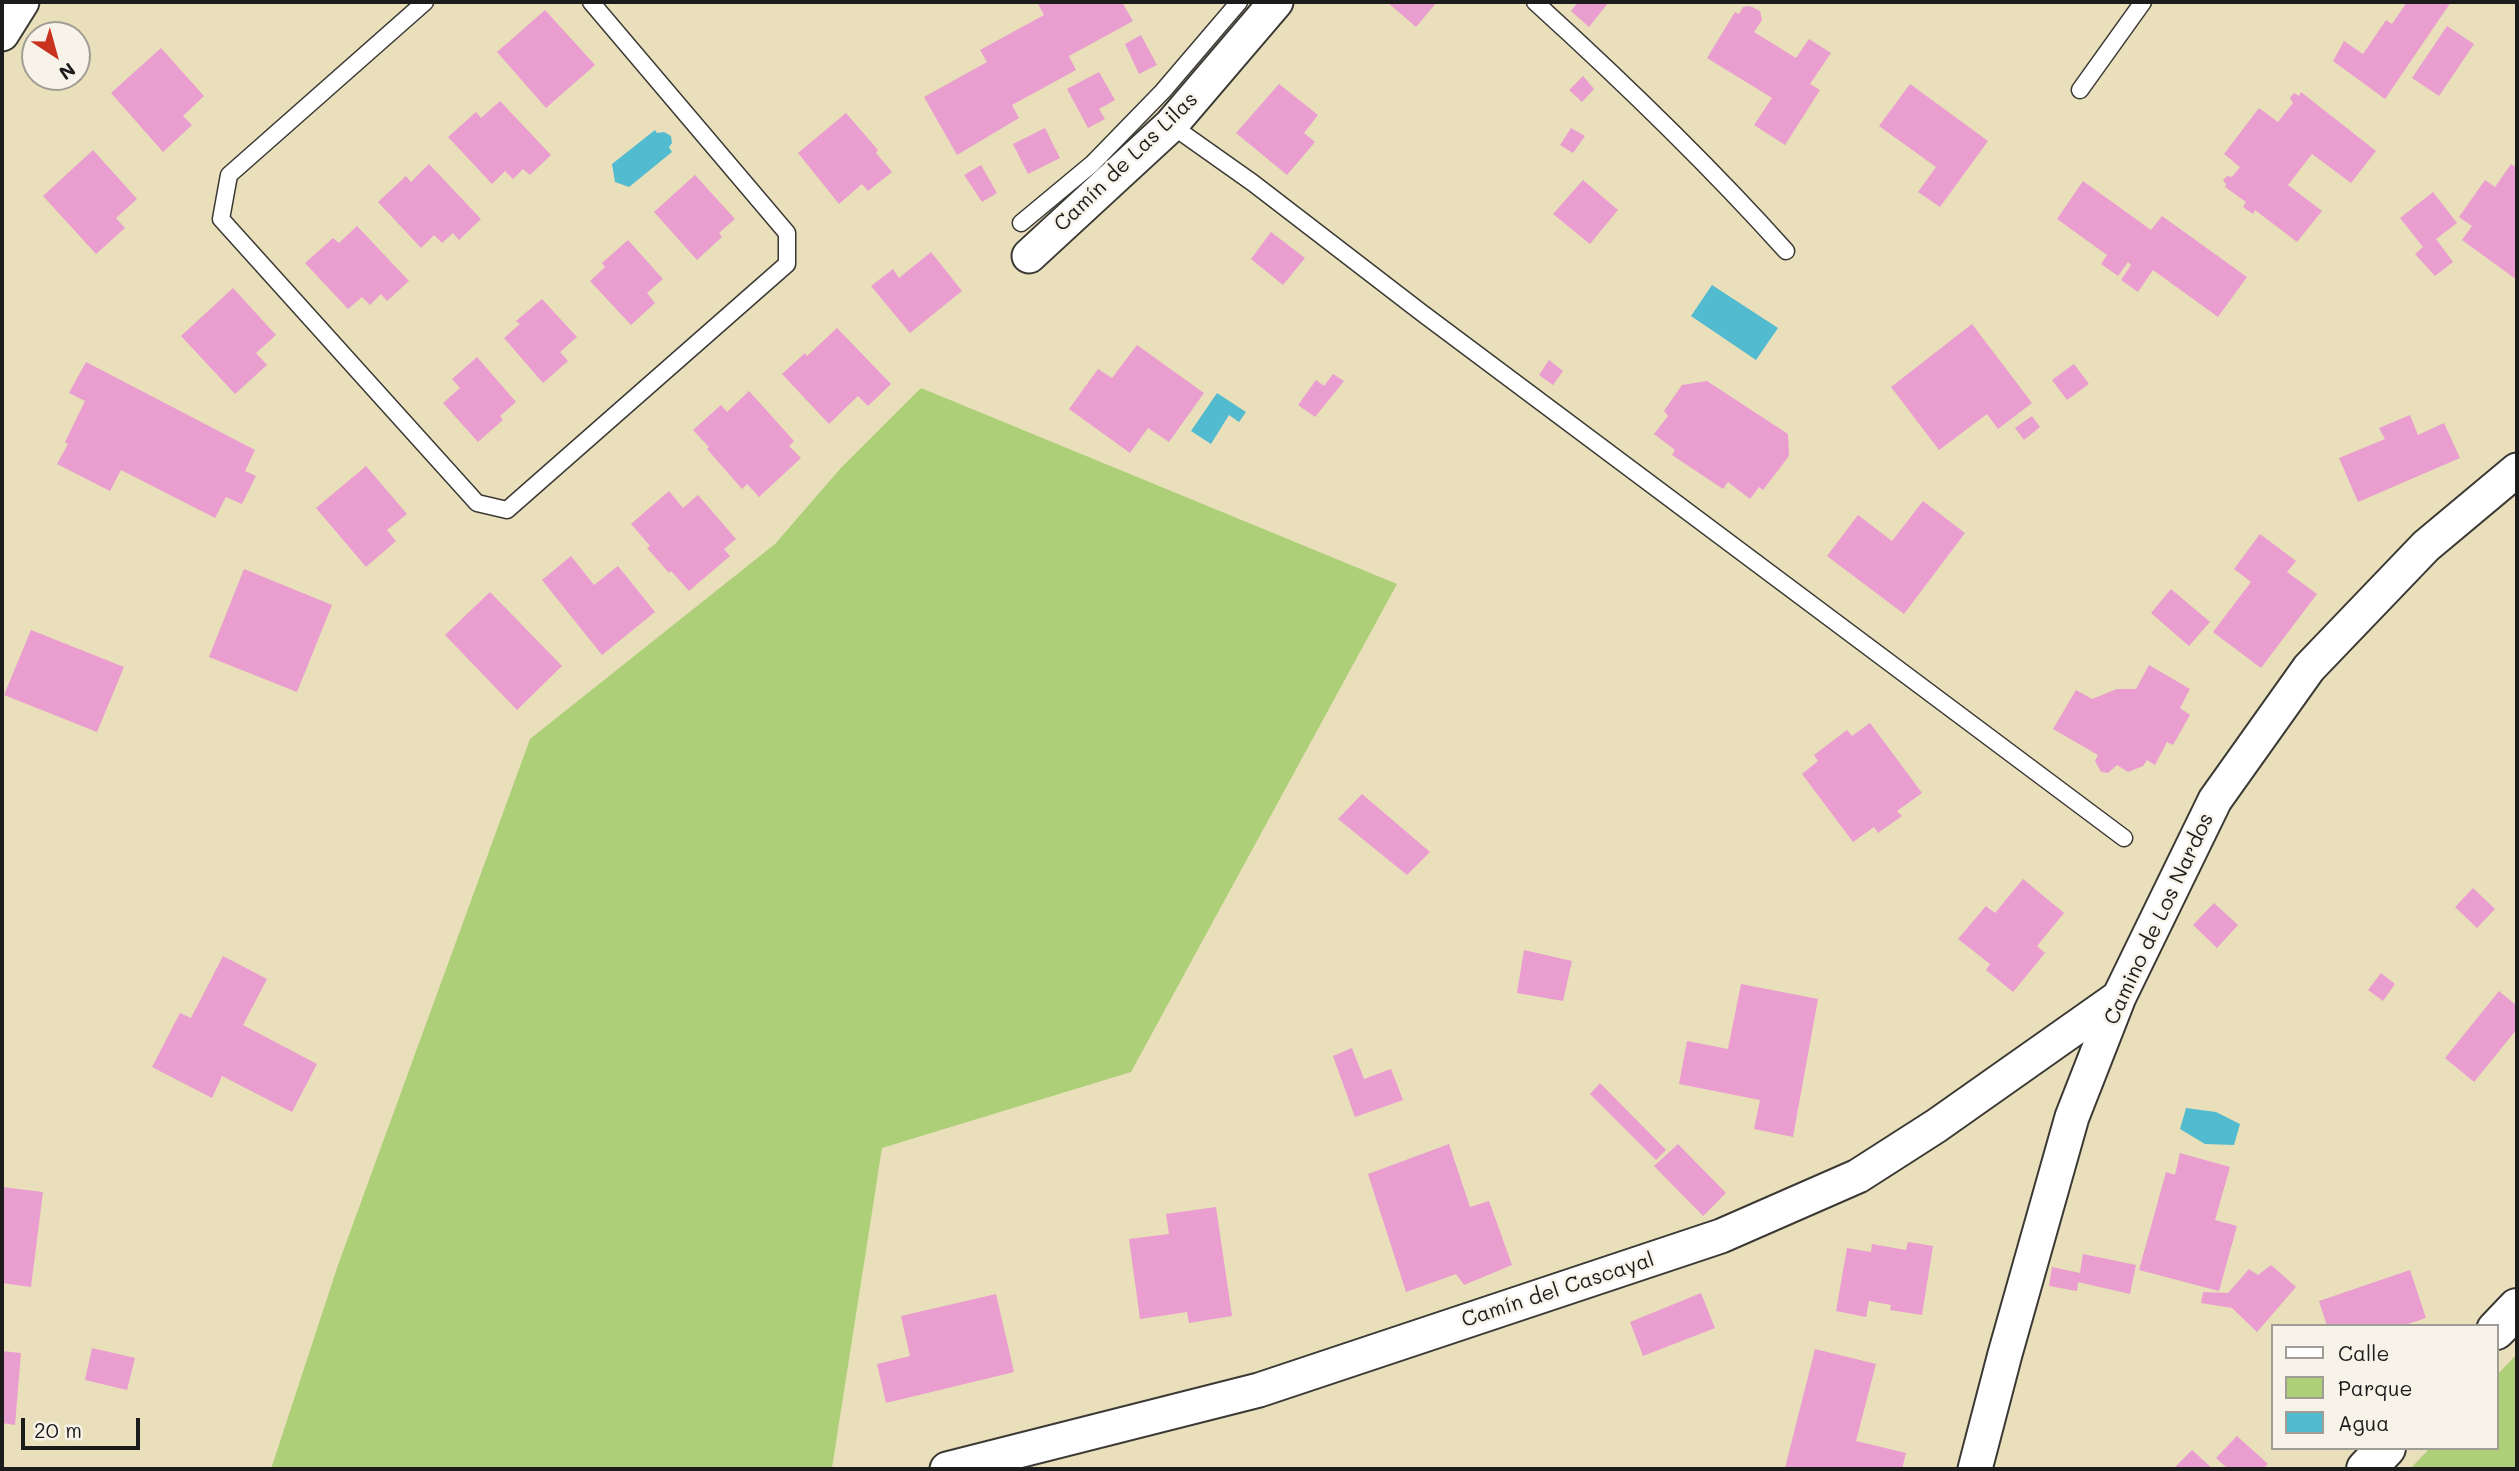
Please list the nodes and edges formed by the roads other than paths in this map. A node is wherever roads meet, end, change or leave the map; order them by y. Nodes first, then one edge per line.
1 (22, 2) edge
2 (425, 2) edge
3 (591, 2) edge
4 (1239, 2) edge
5 (1276, 2) edge
6 (1535, 2) edge
7 (2143, 2) edge
8 (2, 34) edge
9 (2080, 90) dead end
10 (1171, 125) junction
11 (1021, 223) dead end
12 (1786, 251) dead end
13 (1029, 256) dead end
14 (2517, 470) edge
15 (2124, 838) dead end
16 (2119, 997) junction
17 (2517, 1308) edge
18 (2498, 1328) edge
19 (2384, 1450) edge
20 (969, 1467) edge
21 (1975, 1469) edge
22 (2366, 1469) edge

1 - 8 street
2 - 3 lane
4 - 11 lane
5 - 10 street, Camín de Las Lilas
6 - 12 lane
7 - 9 lane
10 - 13 street, Camín de Las Lilas
10 - 15 lane
14 - 16 street, Camino de Los Nardos
16 - 20 street, Camín del Cascayal
16 - 21 street, Camino de Los Nardos
17 - 18 street
19 - 22 street

